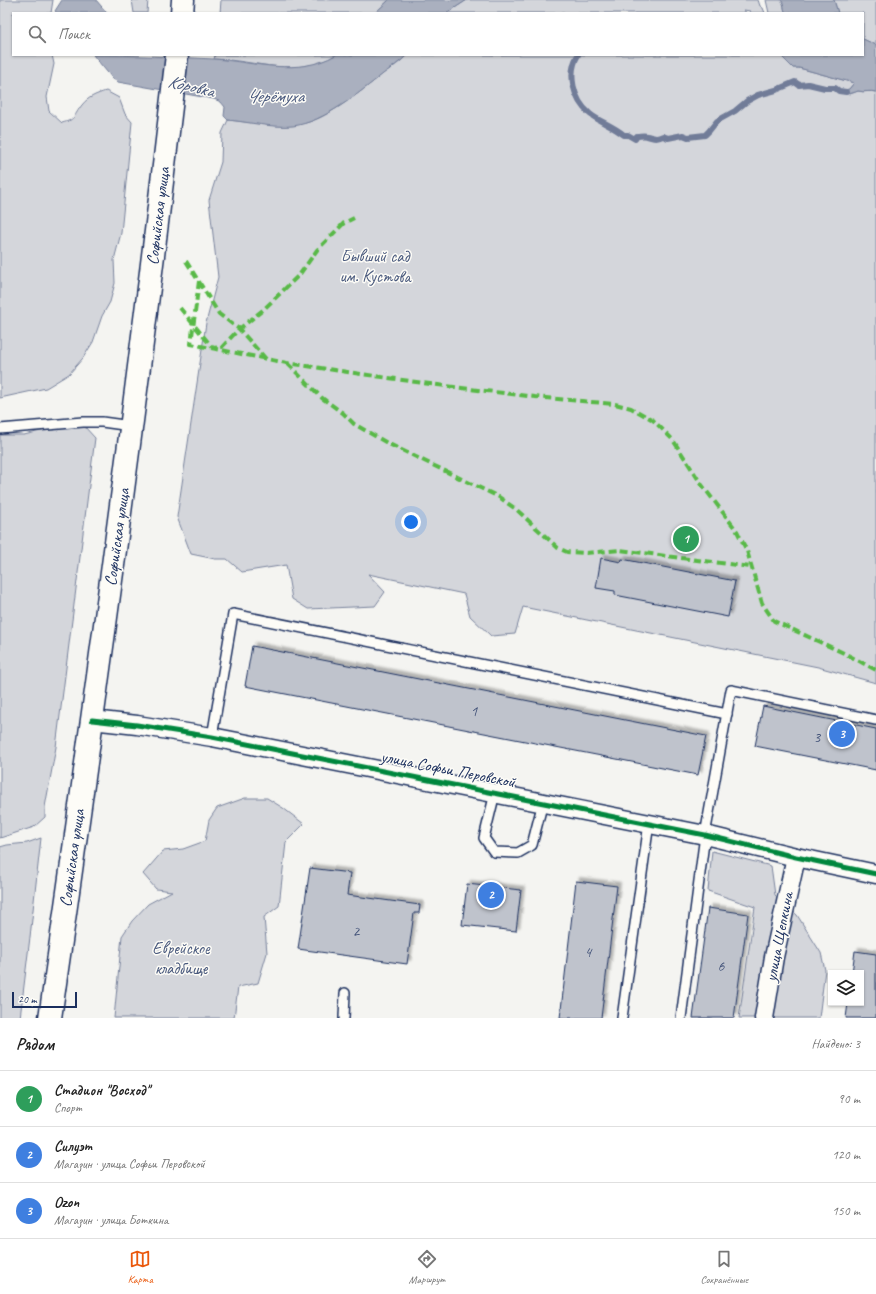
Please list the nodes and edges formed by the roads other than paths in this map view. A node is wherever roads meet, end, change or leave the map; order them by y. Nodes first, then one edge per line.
1 (183, 0) edge
2 (182, 12) edge
3 (177, 56) edge
4 (131, 426) junction
5 (0, 429) edge
6 (727, 714) junction
7 (92, 720) junction
8 (876, 720) edge
9 (212, 737) junction
10 (495, 793) junction
11 (543, 802) junction
12 (649, 823) junction
13 (705, 834) junction
14 (796, 857) junction
15 (876, 874) edge
16 (345, 993) dead end
17 (50, 1018) edge
18 (344, 1018) edge
19 (622, 1018) edge
20 (681, 1018) edge
21 (764, 1018) edge

1 - 2 main road
3 - 4 main road, Софийская улица
4 - 5 lane
4 - 7 main road, Софийская улица
6 - 8 lane
6 - 9 lane
6 - 13 lane
7 - 9 street, улица Софьи Перовской
7 - 17 main road, Софийская улица
9 - 10 street, улица Софьи Перовской
10 - 11 street, улица Софьи Перовской
10 - 11 lane
11 - 12 street, улица Софьи Перовской
12 - 13 street, улица Софьи Перовской
12 - 19 lane
13 - 14 street, улица Софьи Перовской
13 - 20 lane
14 - 15 street, улица Софьи Перовской
14 - 21 street, улица Щепкина
16 - 18 lane

